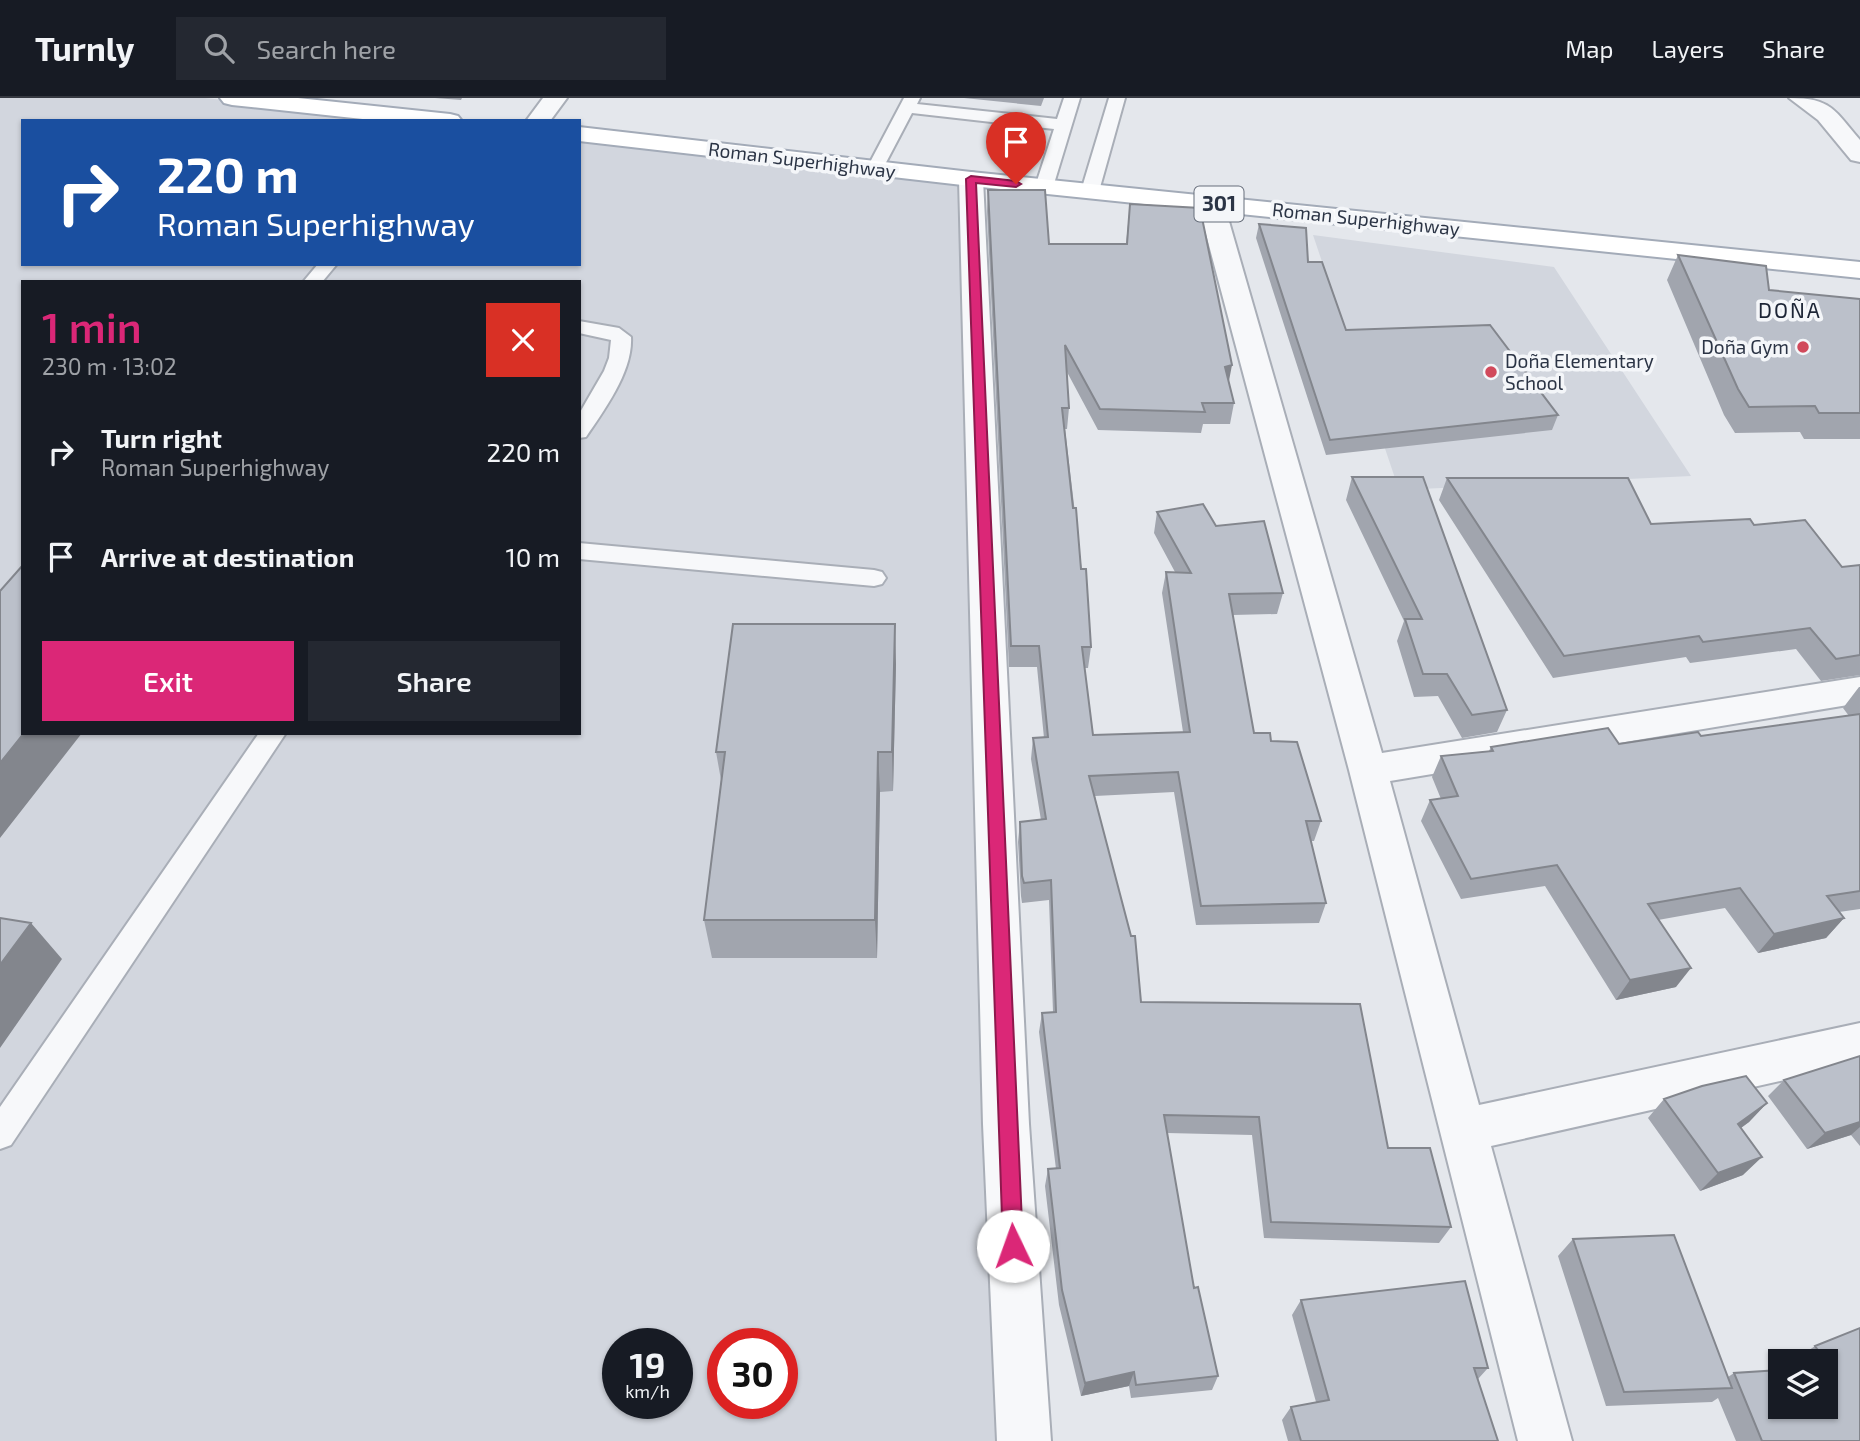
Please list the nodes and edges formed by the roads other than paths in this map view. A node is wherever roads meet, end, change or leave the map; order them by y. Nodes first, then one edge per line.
1 (232, 98) edge
2 (555, 98) edge
3 (1072, 98) edge
4 (1117, 98) edge
5 (1801, 98) edge
6 (909, 103) edge
7 (431, 119) edge
8 (539, 119) edge
9 (1065, 120) junction
10 (1111, 121) junction
11 (581, 134) edge
12 (1860, 155) edge
13 (875, 169) junction
14 (971, 179) junction
15 (1044, 187) junction
16 (1090, 191) junction
17 (1212, 204) junction
18 (326, 266) edge
19 (1860, 270) edge
20 (314, 280) edge
21 (581, 327) edge
22 (581, 428) edge
23 (581, 551) edge
24 (874, 578) dead end
25 (1860, 690) edge
26 (272, 735) edge
27 (1368, 770) junction
28 (1860, 1043) edge
29 (1464, 1130) junction
30 (0, 1134) edge
31 (1024, 1441) edge
32 (1545, 1441) edge

1 - 7 main road
2 - 8 street
3 - 9 lane
4 - 10 lane
5 - 12 street
6 - 9 lane
6 - 13 lane
9 - 10 lane
9 - 15 lane
10 - 16 lane
11 - 13 main road, Roman Superhighway / 301
13 - 14 main road, Roman Superhighway / 301
14 - 15 main road, Roman Superhighway / 301
14 - 31 street
15 - 16 main road, Roman Superhighway / 301
16 - 17 main road, Roman Superhighway / 301
17 - 19 main road, Roman Superhighway / 301
17 - 27 street
18 - 20 lane
21 - 22 lane
23 - 24 lane
25 - 27 street
26 - 30 lane
27 - 29 street
28 - 29 street
29 - 32 street

